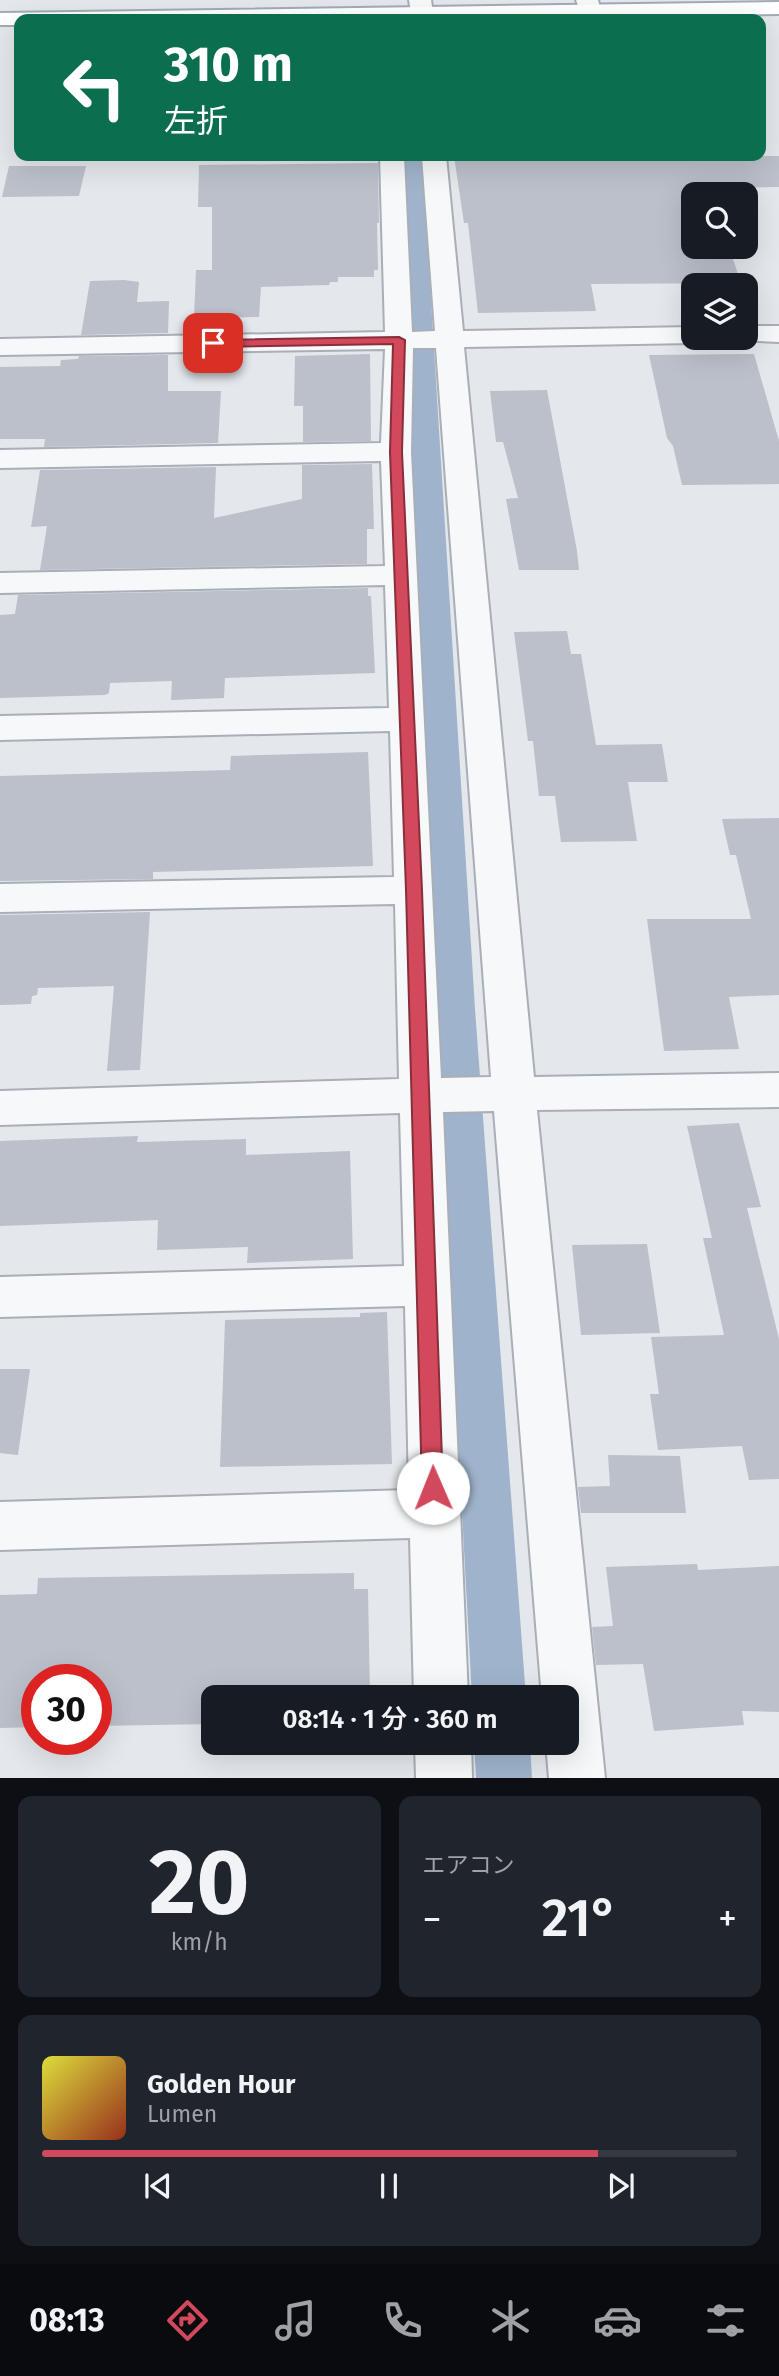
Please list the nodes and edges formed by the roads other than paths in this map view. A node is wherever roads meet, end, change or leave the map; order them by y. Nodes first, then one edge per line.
1 (452, 0) edge
2 (0, 5) edge
3 (589, 5) edge
4 (421, 8) edge
5 (779, 8) edge
6 (396, 14) edge
7 (392, 161) edge
8 (434, 161) edge
9 (758, 334) edge
10 (779, 334) edge
11 (681, 335) edge
12 (444, 339) junction
13 (403, 340) junction
14 (0, 347) edge
15 (396, 452) junction
16 (0, 459) edge
17 (403, 575) junction
18 (0, 583) edge
19 (405, 719) junction
20 (0, 728) edge
21 (414, 890) junction
22 (0, 898) edge
23 (779, 1090) edge
24 (502, 1094) junction
25 (432, 1095) junction
26 (0, 1108) edge
27 (428, 1285) junction
28 (0, 1297) edge
29 (433, 1513) junction
30 (0, 1527) edge
31 (440, 1685) edge
32 (443, 1755) edge
33 (444, 1777) edge
34 (577, 1777) edge

1 - 4 main road
2 - 4 main road
3 - 4 main road
3 - 5 main road
4 - 6 main road
7 - 13 street
8 - 12 street
9 - 10 street
11 - 12 street
12 - 13 street
12 - 24 street
13 - 14 street
13 - 15 street
15 - 16 street
15 - 17 street
17 - 18 street
17 - 19 street
19 - 20 street
19 - 21 street
21 - 22 street
21 - 25 street
23 - 24 street
24 - 25 street
24 - 34 street
25 - 26 street
25 - 27 street
27 - 28 street
27 - 29 street
29 - 30 street
29 - 31 street
32 - 33 street

